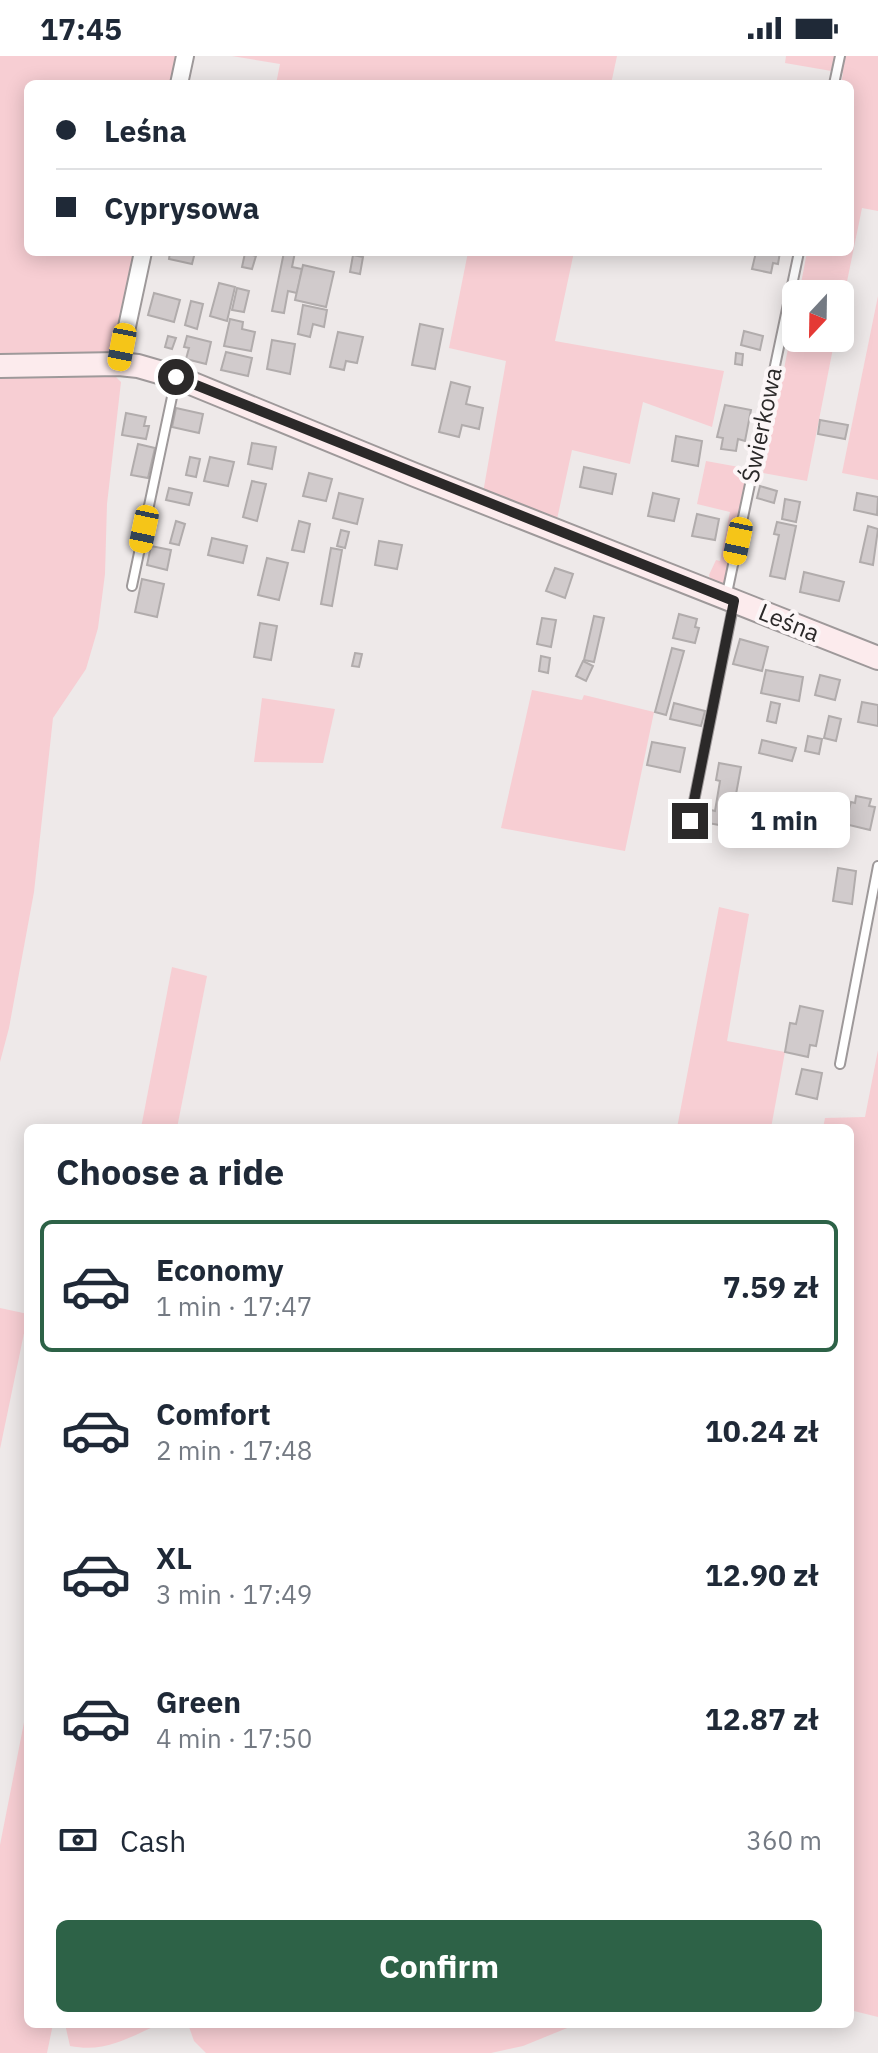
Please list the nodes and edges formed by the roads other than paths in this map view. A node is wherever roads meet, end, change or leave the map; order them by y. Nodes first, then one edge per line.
1 (185, 56) edge
2 (840, 56) edge
3 (180, 80) edge
4 (835, 80) edge
5 (142, 256) edge
6 (798, 256) edge
7 (119, 364) junction
8 (0, 366) edge
9 (176, 377) junction
10 (132, 586) dead end
11 (730, 600) junction
12 (878, 658) edge
13 (690, 821) dead end
14 (878, 866) edge
15 (840, 1064) dead end

1 - 3 street
2 - 4 lane
5 - 7 street
6 - 11 lane, Świerkowa
7 - 8 street, Leśna
7 - 9 street, Leśna
9 - 10 lane
9 - 11 street, Leśna
11 - 12 street, Leśna
11 - 13 lane, Świerkowa
14 - 15 lane

